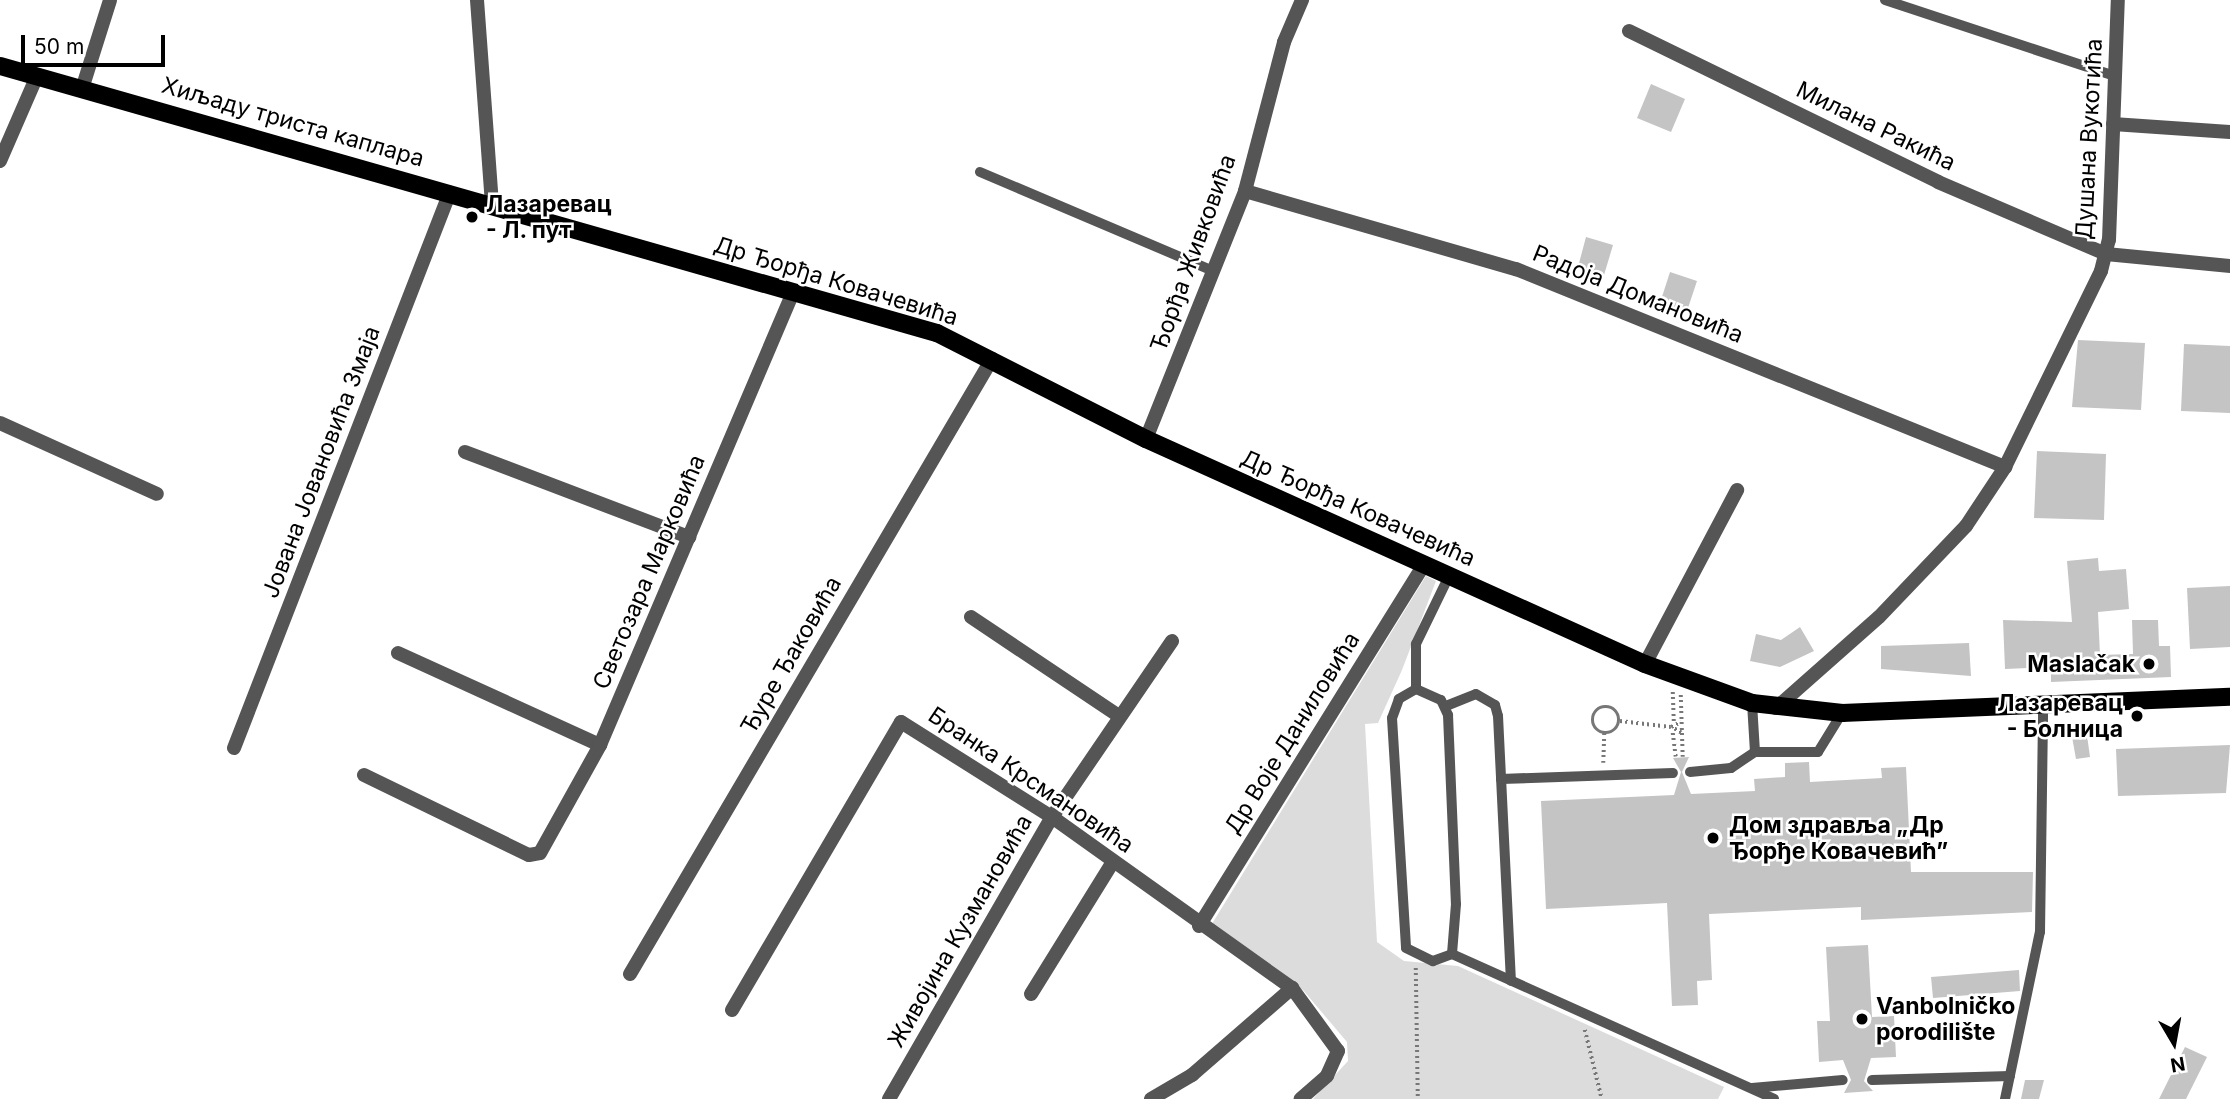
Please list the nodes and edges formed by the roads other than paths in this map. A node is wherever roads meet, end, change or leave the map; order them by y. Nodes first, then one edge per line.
1 (110, 0) edge
2 (477, 0) edge
3 (1302, 0) edge
4 (1885, 0) edge
5 (2118, 0) edge
6 (1629, 31) dead end
7 (0, 66) edge
8 (37, 76) junction
9 (2115, 76) junction
10 (82, 89) junction
11 (2113, 124) junction
12 (2230, 132) edge
13 (0, 161) edge
14 (980, 172) dead end
15 (1245, 191) junction
16 (450, 192) junction
17 (492, 204) junction
18 (2106, 254) junction
19 (2230, 266) edge
20 (1213, 271) junction
21 (793, 293) junction
22 (992, 359) junction
23 (0, 423) edge
24 (1146, 439) junction
25 (465, 452) dead end
26 (2005, 467) junction
27 (1737, 490) dead end
28 (157, 494) dead end
29 (689, 537) junction
30 (1424, 565) junction
31 (1449, 576) junction
32 (971, 617) dead end
33 (1172, 641) dead end
34 (398, 653) dead end
35 (1645, 664) junction
36 (1416, 689) junction
37 (2230, 697) edge
38 (1752, 703) junction
39 (2043, 704) junction
40 (1446, 706) junction
41 (1776, 708) junction
42 (1842, 713) junction
43 (1119, 716) junction
44 (600, 745) junction
45 (234, 748) dead end
46 (1755, 752) junction
47 (1690, 772) dead end
48 (1673, 773) dead end
49 (363, 775) dead end
50 (1502, 779) junction
51 (1052, 817) junction
52 (1113, 862) junction
53 (1199, 926) junction
54 (1452, 954) junction
55 (630, 974) dead end
56 (1511, 981) junction
57 (1292, 988) junction
58 (1031, 994) dead end
59 (732, 1010) dead end
60 (2010, 1076) junction
61 (1843, 1080) dead end
62 (1872, 1080) dead end
63 (1750, 1088) junction
64 (889, 1099) edge
65 (1151, 1099) edge
66 (1301, 1099) edge
67 (1773, 1099) edge
68 (2005, 1099) edge

1 - 10 street
2 - 17 street
3 - 15 street, Ђорђа Живковића
4 - 9 lane
5 - 9 street, Душана Вукотића
6 - 18 street, Милана Ракића
7 - 8 main road, Хиљаду триста каплара
8 - 10 main road, Хиљаду триста каплара
8 - 13 street
9 - 11 street, Душана Вукотића
10 - 16 main road, Хиљаду триста каплара
11 - 12 street
11 - 18 street, Душана Вукотића
14 - 20 lane
15 - 20 street, Ђорђа Живковића
15 - 26 street, Радоја Домановића
16 - 17 main road, Хиљаду триста каплара
16 - 45 street, Јована Јовановића Змаја
17 - 21 main road, Др Ђорђа Ковачевића
18 - 19 street, Милана Ракића
18 - 26 street, Душана Вукотића
20 - 24 street, Ђорђа Живковића
21 - 22 main road, Др Ђорђа Ковачевића
21 - 29 street, Светозара Марковића
22 - 24 main road, Др Ђорђа Ковачевића
22 - 55 street, Ђуре Ђаковића
23 - 28 street
24 - 30 main road, Др Ђорђа Ковачевића
25 - 29 street
26 - 41 street, Душана Вукотића
27 - 35 street
29 - 44 street, Светозара Марковића
30 - 31 main road, Др Ђорђа Ковачевића
30 - 53 street, Др Воје Даниловића
31 - 35 main road, Др Ђорђа Ковачевића
31 - 36 lane
32 - 43 street
33 - 43 street, Живојина Кузмановића
34 - 44 street
35 - 38 main road, Др Ђорђа Ковачевића
36 - 40 lane
36 - 54 lane
37 - 39 main road, Др Ђорђа Ковачевића
38 - 41 main road, Др Ђорђа Ковачевића
38 - 46 lane
39 - 42 main road, Др Ђорђа Ковачевића
39 - 60 lane
40 - 50 lane
40 - 54 lane
41 - 42 main road, Др Ђорђа Ковачевића
42 - 46 lane
43 - 51 street, Живојина Кузмановића
44 - 49 street, Светозара Марковића
46 - 47 lane
48 - 50 lane
50 - 56 lane
51 - 52 street, Бранка Крсмановића
51 - 59 street, Бранка Крсмановића
51 - 64 street, Живојина Кузмановића
52 - 53 street, Бранка Крсмановића
52 - 58 street
53 - 57 street, Бранка Крсмановића
54 - 56 lane
56 - 63 lane
57 - 65 street
57 - 66 street, Бранка Крсмановића
60 - 62 lane
60 - 68 lane
61 - 63 lane
63 - 67 lane

